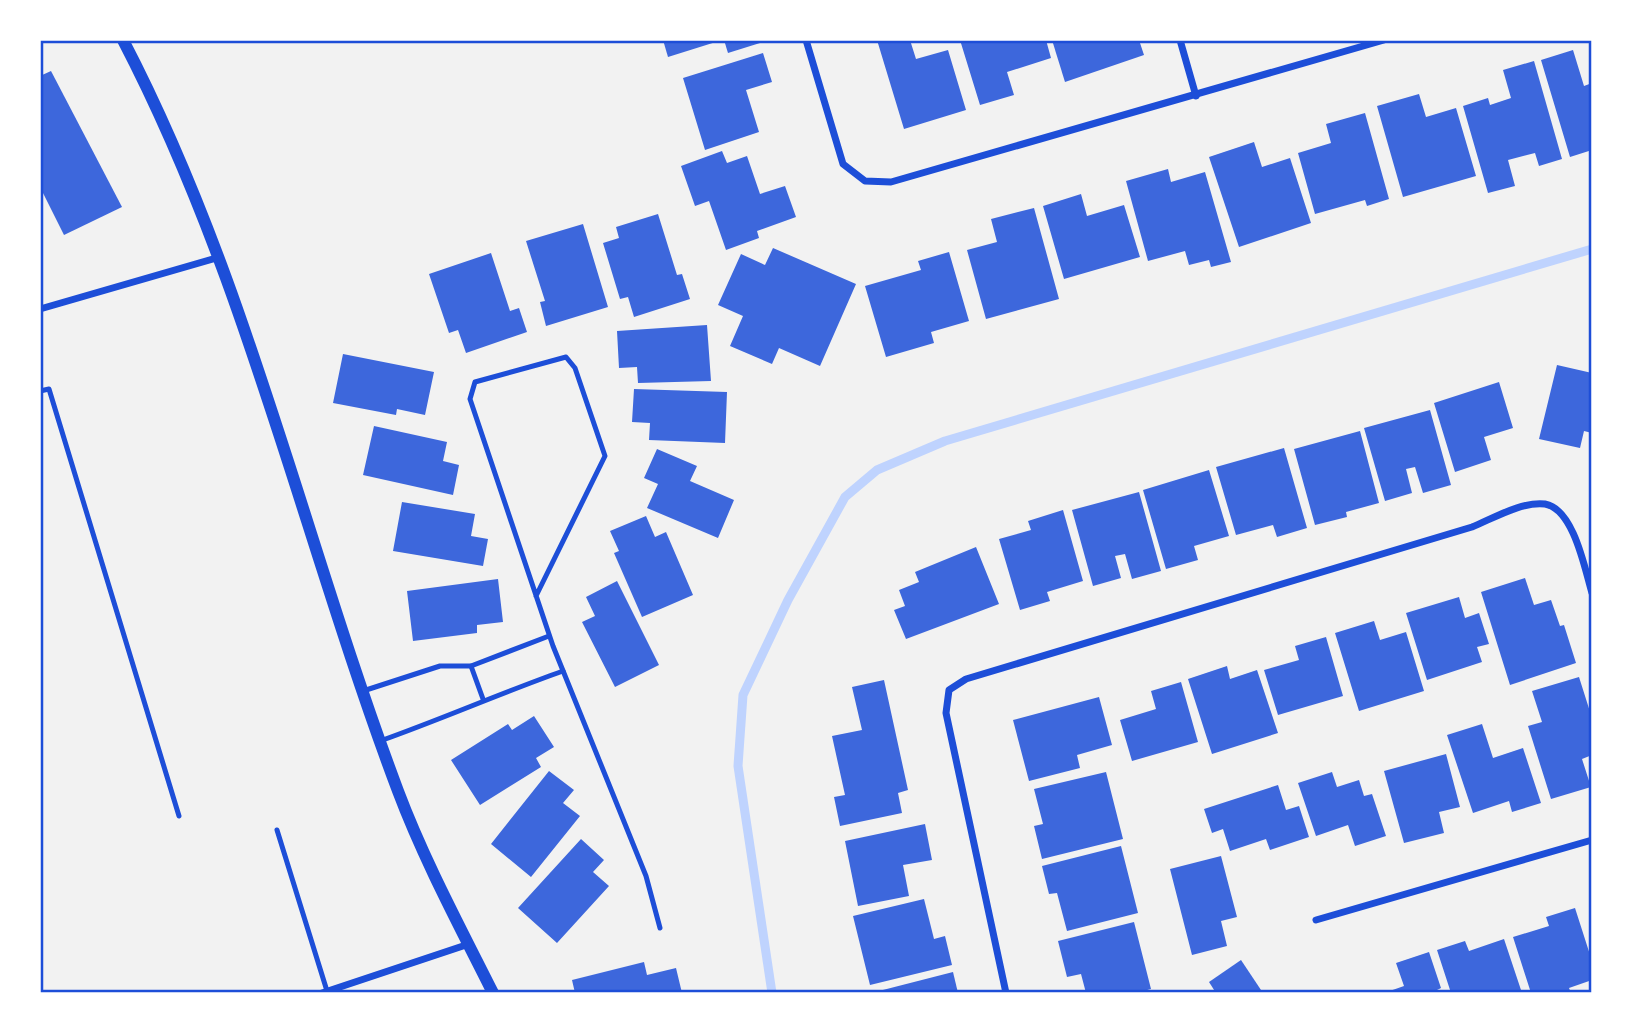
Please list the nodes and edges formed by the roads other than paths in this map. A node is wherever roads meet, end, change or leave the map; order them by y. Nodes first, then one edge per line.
1 (123, 40) edge
2 (806, 40) edge
3 (1180, 40) edge
4 (1384, 40) edge
5 (1196, 96) junction
6 (220, 257) junction
7 (40, 309) edge
8 (40, 391) edge
9 (1592, 593) edge
10 (536, 596) junction
11 (550, 636) junction
12 (471, 666) junction
13 (563, 671) junction
14 (363, 691) junction
15 (483, 699) junction
16 (380, 741) junction
17 (178, 816) dead end
18 (276, 830) dead end
19 (1592, 840) edge
20 (1317, 920) dead end
21 (660, 928) dead end
22 (469, 944) junction
23 (324, 992) edge
24 (493, 993) edge
25 (1006, 993) edge

1 - 6 street
2 - 5 street
3 - 5 street
4 - 5 street
6 - 7 street
6 - 14 street
8 - 17 lane
9 - 25 street
10 - 10 lane
10 - 11 lane
11 - 12 lane
11 - 13 lane
12 - 14 lane
12 - 15 lane
13 - 15 lane
13 - 21 lane
14 - 16 street
15 - 16 lane
16 - 22 street
18 - 23 lane
19 - 20 street
22 - 23 street
22 - 24 street

